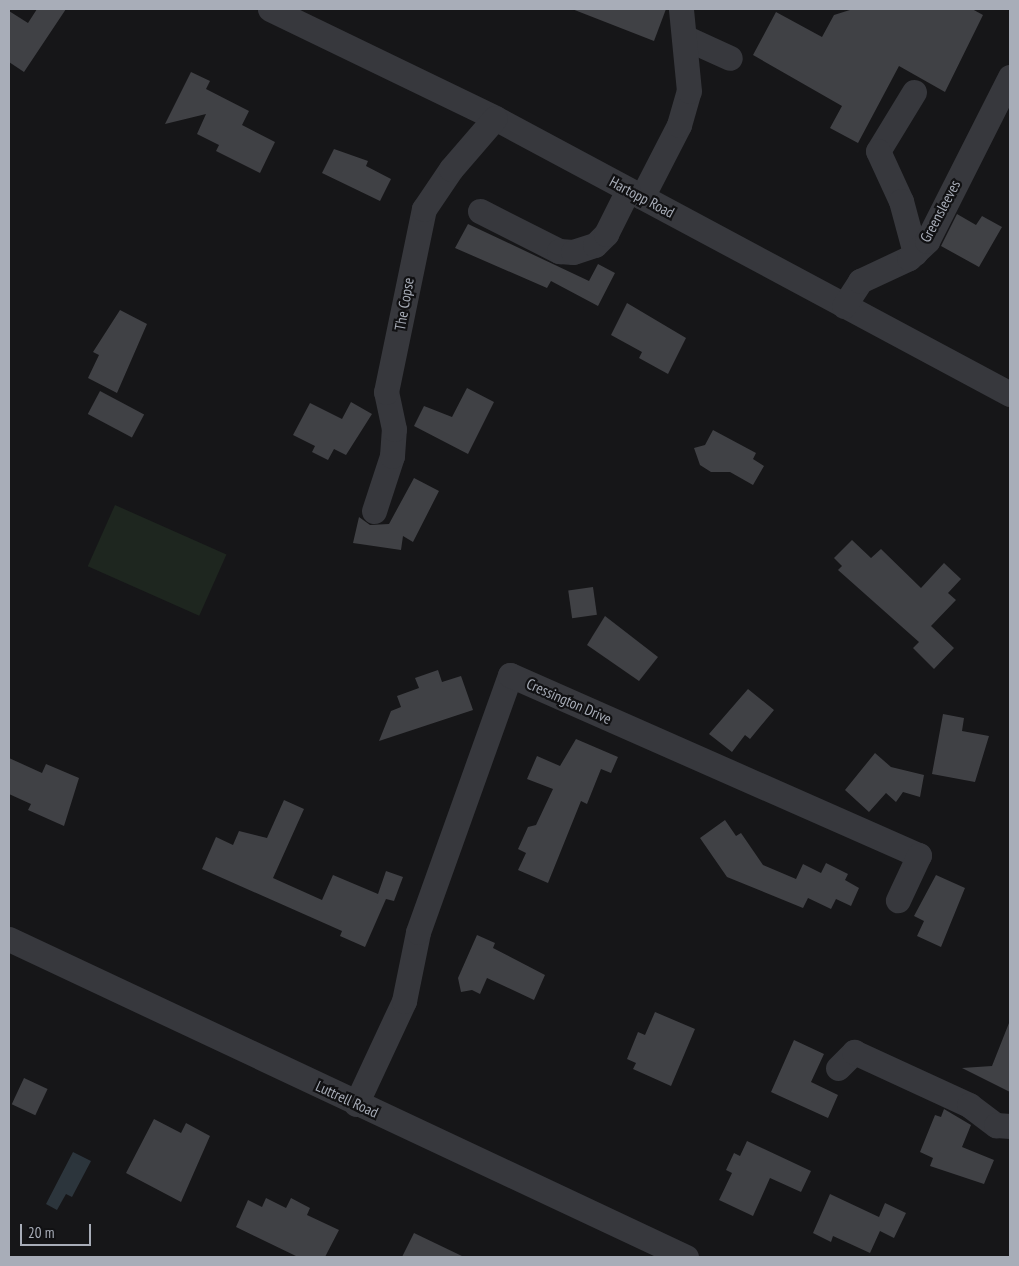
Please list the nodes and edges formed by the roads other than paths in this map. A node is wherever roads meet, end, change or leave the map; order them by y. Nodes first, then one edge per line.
1 (270, 9) edge
2 (680, 9) edge
3 (686, 38) junction
4 (730, 58) dead end
5 (1009, 82) edge
6 (914, 92) dead end
7 (495, 118) junction
8 (635, 194) junction
9 (480, 211) dead end
10 (915, 253) junction
11 (844, 306) junction
12 (1010, 394) edge
13 (374, 511) dead end
14 (898, 900) dead end
15 (9, 939) edge
16 (838, 1068) dead end
17 (356, 1104) junction
18 (1010, 1126) edge
19 (686, 1257) edge

1 - 7 street, Hartopp Road
2 - 3 street
3 - 4 street
3 - 8 street
5 - 10 street, Greensleeves
6 - 10 street
7 - 8 street, Hartopp Road
7 - 13 street, The Copse
8 - 9 street
8 - 11 street, Hartopp Road
10 - 11 street, Greensleeves
11 - 12 street, Hartopp Road
14 - 17 street, Cressington Drive
15 - 17 street, Luttrell Road
16 - 18 street
17 - 19 street, Luttrell Road

